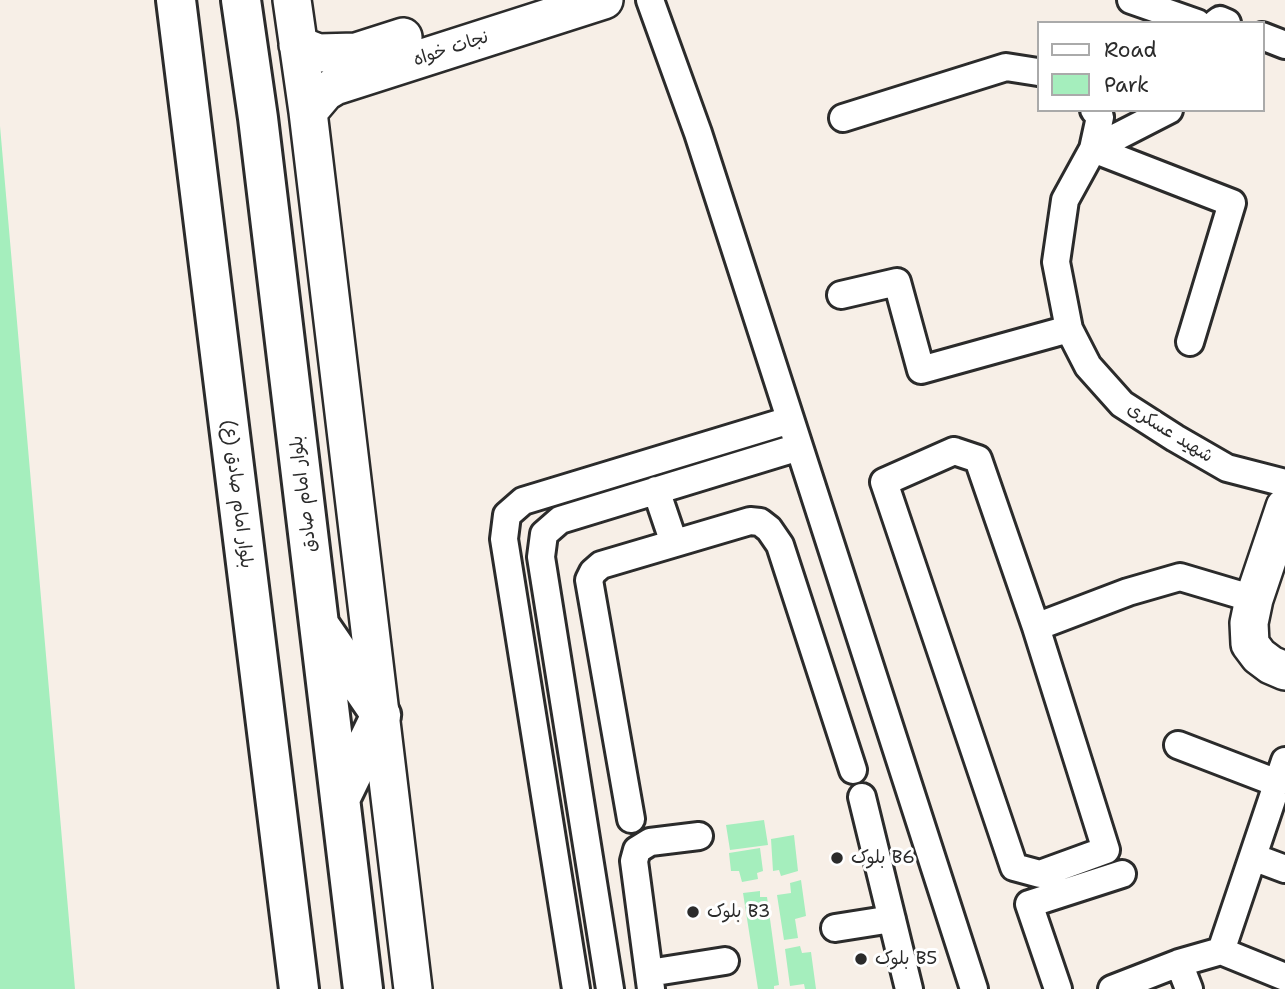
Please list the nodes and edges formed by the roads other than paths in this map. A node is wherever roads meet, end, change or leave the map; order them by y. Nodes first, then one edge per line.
1 (176, 0) edge
2 (241, 0) edge
3 (292, 0) edge
4 (521, 0) edge
5 (604, 0) edge
6 (650, 0) edge
7 (1131, 0) edge
8 (1191, 21) edge
9 (1264, 37) edge
10 (298, 45) junction
11 (1285, 45) edge
12 (1036, 72) edge
13 (308, 112) junction
14 (1096, 112) edge
15 (1165, 112) edge
16 (843, 118) dead end
17 (1093, 149) junction
18 (841, 295) dead end
19 (1069, 329) junction
20 (1190, 342) dead end
21 (790, 419) junction
22 (799, 447) junction
23 (1285, 483) edge
24 (656, 490) junction
25 (1285, 507) edge
26 (674, 543) junction
27 (1254, 599) junction
28 (319, 624) junction
29 (1036, 627) junction
30 (1285, 671) edge
31 (381, 715) junction
32 (1178, 745) dead end
33 (853, 770) dead end
34 (1281, 772) edge
35 (862, 797) dead end
36 (340, 799) junction
37 (631, 819) dead end
38 (1275, 820) edge
39 (699, 835) dead end
40 (1252, 857) junction
41 (1285, 869) edge
42 (1122, 874) dead end
43 (892, 919) junction
44 (835, 928) dead end
45 (1221, 951) junction
46 (725, 961) dead end
47 (1179, 962) junction
48 (1285, 977) edge
49 (650, 981) edge
50 (299, 989) edge
51 (363, 989) edge
52 (413, 989) edge
53 (576, 989) edge
54 (610, 989) edge
55 (909, 989) edge
56 (974, 989) edge
57 (1058, 989) edge
58 (1112, 989) edge
59 (1189, 989) edge

1 - 50 main road, بلوار امام صادق (ع)
2 - 28 main road, بلوار امام صادق
3 - 10 street
4 - 10 street
5 - 13 street, نجات خواه
6 - 21 street
7 - 8 street
9 - 11 street
10 - 13 street
12 - 16 street
13 - 31 street
14 - 17 street, شهید عسکری
15 - 17 street
17 - 19 street, شهید عسکری
17 - 20 street
18 - 19 street
19 - 23 street, شهید عسکری
21 - 22 street
21 - 53 street
22 - 24 street
22 - 56 street
24 - 26 street
24 - 54 street
25 - 27 street
26 - 33 street
26 - 37 street
27 - 29 street
27 - 30 street
28 - 31 main road
28 - 36 main road, بلوار امام صادق
29 - 29 street
31 - 36 main road
31 - 52 street
32 - 34 street
34 - 38 street
35 - 43 street
36 - 51 main road, بلوار امام صادق
38 - 40 street
39 - 49 street
40 - 41 street
40 - 45 street
42 - 57 street
43 - 44 street
43 - 55 street
45 - 47 street
45 - 48 street
46 - 49 street
47 - 58 street
47 - 59 street

